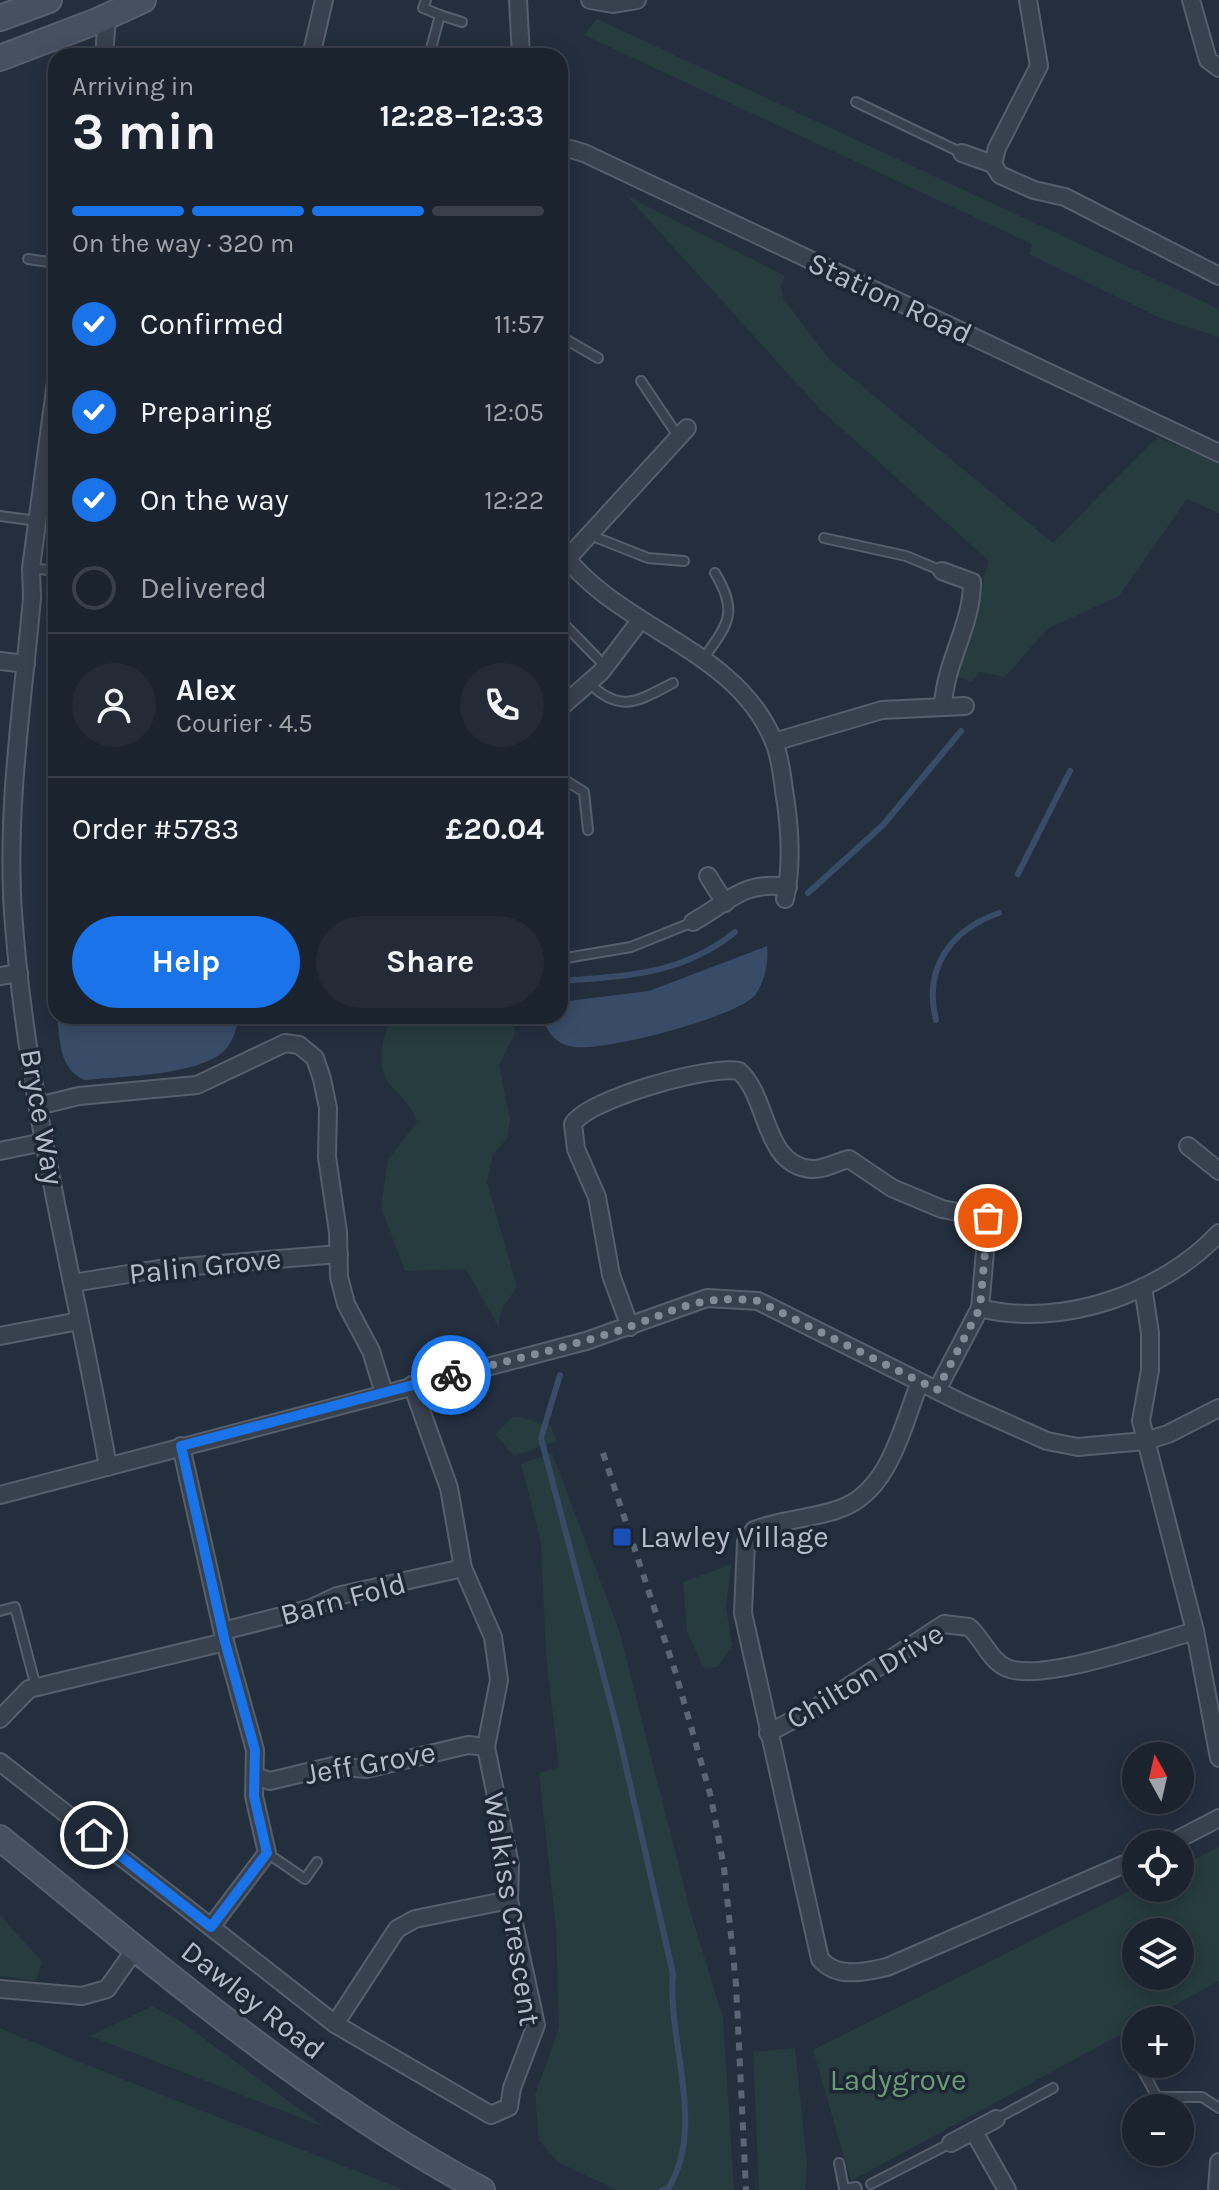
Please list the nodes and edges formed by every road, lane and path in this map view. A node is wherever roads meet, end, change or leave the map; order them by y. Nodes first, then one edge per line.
1 (49, 0) edge
2 (143, 0) edge
3 (324, 0) edge
4 (426, 0) edge
5 (518, 0) edge
6 (590, 0) edge
7 (637, 0) edge
8 (1028, 0) edge
9 (1191, 0) edge
10 (107, 9) edge
11 (440, 15) junction
12 (0, 18) edge
13 (462, 22) dead end
14 (105, 48) edge
15 (313, 48) edge
16 (431, 48) edge
17 (521, 48) edge
18 (0, 58) edge
19 (1219, 68) edge
20 (856, 102) dead end
21 (568, 148) edge
22 (962, 153) joint
23 (993, 164) junction
24 (28, 259) dead end
25 (48, 262) edge
26 (1219, 276) edge
27 (568, 341) edge
28 (598, 358) dead end
29 (641, 381) dead end
30 (683, 432) joint
31 (48, 441) edge
32 (1219, 453) edge
33 (0, 516) edge
34 (37, 521) junction
35 (590, 535) junction
36 (824, 538) dead end
37 (568, 552) edge
38 (568, 559) edge
39 (684, 561) dead end
40 (31, 568) junction
41 (48, 570) edge
42 (942, 571) joint
43 (715, 573) dead end
44 (639, 622) junction
45 (568, 628) edge
46 (703, 659) junction
47 (0, 661) edge
48 (26, 664) junction
49 (606, 667) junction
50 (589, 682) junction
51 (673, 683) dead end
52 (568, 701) edge
53 (943, 706) junction
54 (965, 706) dead end
55 (774, 742) junction
56 (568, 782) edge
57 (588, 830) dead end
58 (6, 836) edge
59 (708, 876) dead end
60 (725, 903) junction
61 (693, 922) joint
62 (568, 958) edge
63 (19, 973) junction
64 (0, 976) edge
65 (38, 1106) junction
66 (44, 1142) junction
67 (1188, 1146) dead end
68 (0, 1151) edge
69 (1219, 1171) edge
70 (1219, 1233) edge
71 (339, 1254) junction
72 (73, 1283) junction
73 (1143, 1287) junction
74 (980, 1308) junction
75 (79, 1321) junction
76 (630, 1327) junction
77 (0, 1336) edge
78 (920, 1382) junction
79 (412, 1385) junction
80 (937, 1390) junction
81 (384, 1393) junction
82 (1219, 1408) edge
83 (1145, 1441) junction
84 (181, 1446) junction
85 (108, 1467) junction
86 (0, 1495) edge
87 (463, 1568) junction
88 (0, 1611) edge
89 (1195, 1631) junction
90 (224, 1636) junction
91 (36, 1687) junction
92 (0, 1719) edge
93 (768, 1733) junction
94 (486, 1747) junction
95 (1219, 1758) edge
96 (0, 1762) edge
97 (255, 1776) junction
98 (1219, 1818) edge
99 (1194, 1831) edge
100 (0, 1838) edge
101 (267, 1853) junction
102 (317, 1862) dead end
103 (1122, 1865) edge
104 (509, 1900) junction
105 (211, 1927) junction
106 (136, 1948) junction
107 (0, 1989) edge
108 (335, 2024) junction
109 (1147, 2078) edge
110 (1053, 2088) dead end
111 (1219, 2108) edge
112 (996, 2119) joint
113 (974, 2132) junction
114 (951, 2143) joint
115 (1219, 2162) edge
116 (839, 2163) dead end
117 (871, 2184) dead end
118 (482, 2190) edge
119 (857, 2190) edge
120 (1007, 2190) edge
121 (1217, 2190) edge

1 - 12 street
2 - 10 street
3 - 15 street
4 - 11 lane
5 - 17 street
6 - 7 street
8 - 23 street
9 - 19 street
10 - 14 street
10 - 18 street
11 - 13 lane
11 - 16 lane
20 - 22 lane
21 - 32 street, Station Road
22 - 23 street
23 - 26 street
24 - 25 lane
27 - 28 lane
29 - 30 lane
30 - 35 street
31 - 34 street, Bryce Way
33 - 34 lane
34 - 40 street, Bryce Way
35 - 37 street
35 - 39 lane
36 - 42 lane
38 - 44 street
40 - 41 lane
40 - 48 street, Bryce Way
42 - 53 street
43 - 46 lane
44 - 46 street
44 - 49 street
45 - 49 lane
46 - 55 street
47 - 48 street
48 - 58 street, Bryce Way
49 - 50 street
50 - 51 lane
50 - 52 street
53 - 54 street
53 - 55 street
55 - 60 street
56 - 57 lane
58 - 63 street, Bryce Way
59 - 60 street
60 - 61 street
61 - 62 lane
63 - 64 street
63 - 65 street, Bryce Way
65 - 66 street, Bryce Way
65 - 71 street
66 - 68 street
66 - 72 street, Bryce Way
67 - 69 street
70 - 73 street
71 - 72 street, Palin Grove
71 - 81 street
72 - 75 street, Bryce Way
73 - 74 street
73 - 83 street
74 - 76 street
74 - 80 street
75 - 77 street
75 - 85 street, Bryce Way
76 - 78 street
76 - 79 street
78 - 80 street
78 - 93 street, Chilton Drive
79 - 81 street
79 - 87 street, Walkiss Crescent
80 - 83 street
81 - 84 street
82 - 83 street
83 - 89 street
84 - 85 street
84 - 90 street
85 - 86 street
87 - 90 street, Barn Fold
87 - 94 street, Walkiss Crescent
88 - 91 lane
89 - 93 street, Chilton Drive
89 - 95 street
90 - 91 street
90 - 97 street
91 - 92 street
93 - 103 street
94 - 97 street, Jeff Grove
94 - 104 street, Walkiss Crescent
96 - 105 street, Walkiss Crescent
97 - 101 street
98 - 99 street
100 - 106 street, Dawley Road
101 - 102 lane
101 - 105 street
104 - 108 street
104 - 108 street, Walkiss Crescent
105 - 108 street, Walkiss Crescent
106 - 107 street
106 - 118 street, Dawley Road
109 - 111 lane
110 - 112 lane
112 - 113 street
113 - 114 street
113 - 120 street
114 - 117 lane
115 - 121 street
116 - 119 lane

